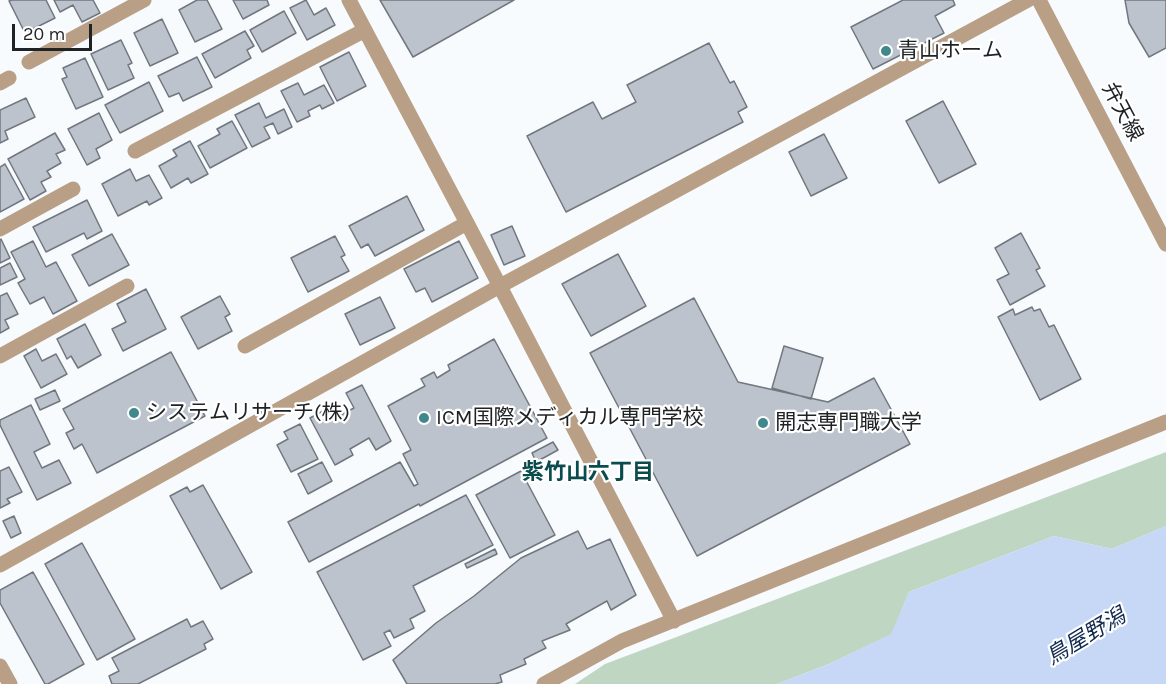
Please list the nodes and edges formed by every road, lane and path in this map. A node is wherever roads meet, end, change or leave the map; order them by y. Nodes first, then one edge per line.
1 (144, 0) edge
2 (349, 0) edge
3 (1028, 0) edge
4 (1039, 0) edge
5 (365, 30) junction
6 (29, 62) dead end
7 (135, 151) dead end
8 (73, 189) dead end
9 (467, 223) junction
10 (0, 229) edge
11 (1166, 244) edge
12 (127, 286) dead end
13 (500, 286) junction
14 (245, 346) dead end
15 (0, 356) edge
16 (1166, 422) edge
17 (0, 565) edge
18 (674, 621) junction
19 (0, 666) edge
20 (10, 684) edge
21 (544, 684) edge

1 - 6 street
2 - 5 street
3 - 13 street
4 - 11 street, 弁天線
5 - 7 street
5 - 9 street
8 - 10 street
9 - 13 street
9 - 14 street
12 - 15 street
13 - 17 street
13 - 18 street
16 - 18 street
18 - 21 street
19 - 20 street

